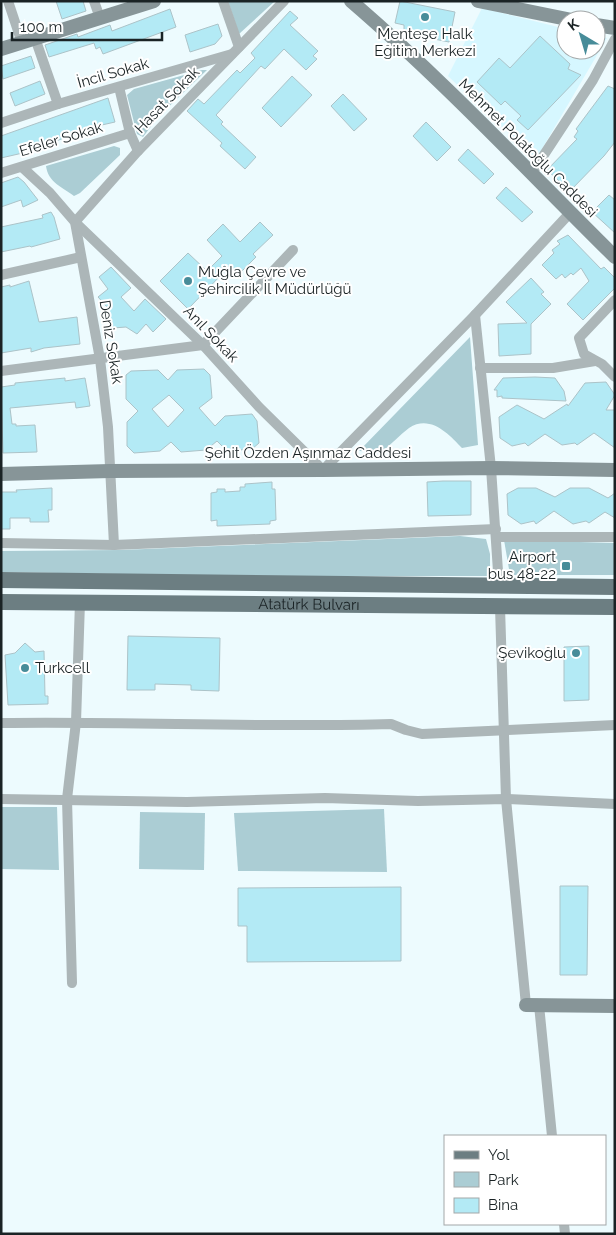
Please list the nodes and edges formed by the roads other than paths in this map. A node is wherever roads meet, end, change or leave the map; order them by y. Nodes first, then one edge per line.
1 (8, 1) edge
2 (94, 1) edge
3 (154, 1) edge
4 (224, 1) edge
5 (284, 1) edge
6 (350, 1) edge
7 (478, 1) edge
8 (556, 17) edge
9 (100, 18) junction
10 (35, 38) junction
11 (615, 39) edge
12 (22, 43) junction
13 (1, 49) edge
14 (236, 51) junction
15 (119, 87) junction
16 (58, 104) junction
17 (1, 123) edge
18 (130, 133) junction
19 (138, 151) junction
20 (22, 167) junction
21 (1, 173) edge
22 (532, 173) junction
23 (570, 213) junction
24 (75, 222) junction
25 (293, 250) dead end
26 (81, 257) junction
27 (615, 257) edge
28 (1, 274) edge
29 (615, 300) edge
30 (475, 315) junction
31 (203, 345) junction
32 (100, 359) junction
33 (595, 360) junction
34 (480, 368) junction
35 (1, 372) edge
36 (615, 377) edge
37 (490, 468) junction
38 (323, 470) junction
39 (615, 470) edge
40 (110, 471) junction
41 (1, 474) edge
42 (496, 533) junction
43 (615, 537) edge
44 (1, 543) edge
45 (114, 545) junction
46 (1, 580) edge
47 (499, 586) junction
48 (615, 587) edge
49 (1, 602) edge
50 (80, 602) junction
51 (500, 607) junction
52 (615, 607) edge
53 (76, 722) junction
54 (1, 723) edge
55 (615, 725) edge
56 (503, 729) junction
57 (1, 799) edge
58 (67, 799) junction
59 (506, 799) junction
60 (615, 804) edge
61 (72, 983) dead end
62 (532, 1005) junction
63 (615, 1006) edge
64 (552, 1135) edge

1 - 12 street
2 - 9 street
3 - 9 street
4 - 14 street
5 - 14 street, Hasat Sokak
6 - 22 street, Mehmet Polatoğlu Caddesi
7 - 8 street
9 - 10 street
10 - 12 street
10 - 16 street
11 - 22 street
12 - 13 street
14 - 15 street, İncil Sokak
14 - 19 street, Hasat Sokak
15 - 16 street, İncil Sokak
15 - 18 street
16 - 17 street, İncil Sokak
18 - 19 street
18 - 20 street, Efeler Sokak
19 - 24 street, Hasat Sokak
20 - 21 street, Efeler Sokak
20 - 24 street
22 - 23 street, Mehmet Polatoğlu Caddesi
23 - 27 street, Mehmet Polatoğlu Caddesi
23 - 30 street
24 - 26 street, Deniz Sokak
24 - 31 street, Anıl Sokak
25 - 31 street
26 - 28 street
26 - 32 street, Deniz Sokak
29 - 33 street
30 - 34 street
30 - 38 street
31 - 32 street
31 - 38 street, Anıl Sokak
32 - 35 street
32 - 40 street, Deniz Sokak
33 - 34 street
33 - 36 street
34 - 37 street
37 - 38 street, Şehit Özden Aşınmaz Caddesi
37 - 39 street, Şehit Özden Aşınmaz Caddesi
37 - 42 street
38 - 40 street, Şehit Özden Aşınmaz Caddesi
40 - 41 street, Şehit Özden Aşınmaz Caddesi
40 - 45 street, Deniz Sokak
42 - 43 street
42 - 45 street
42 - 47 street
44 - 45 street
46 - 47 main road, Atatürk Bulvarı
47 - 48 main road, Atatürk Bulvarı
47 - 51 main road
49 - 50 main road, Atatürk Bulvarı
50 - 51 main road, Atatürk Bulvarı
50 - 53 street
51 - 52 main road, Atatürk Bulvarı
51 - 56 street
53 - 54 street
53 - 56 street
53 - 58 street
55 - 56 street
56 - 59 street
57 - 58 street
58 - 59 street
58 - 61 street
59 - 60 street
59 - 62 street
62 - 63 street
62 - 64 street

